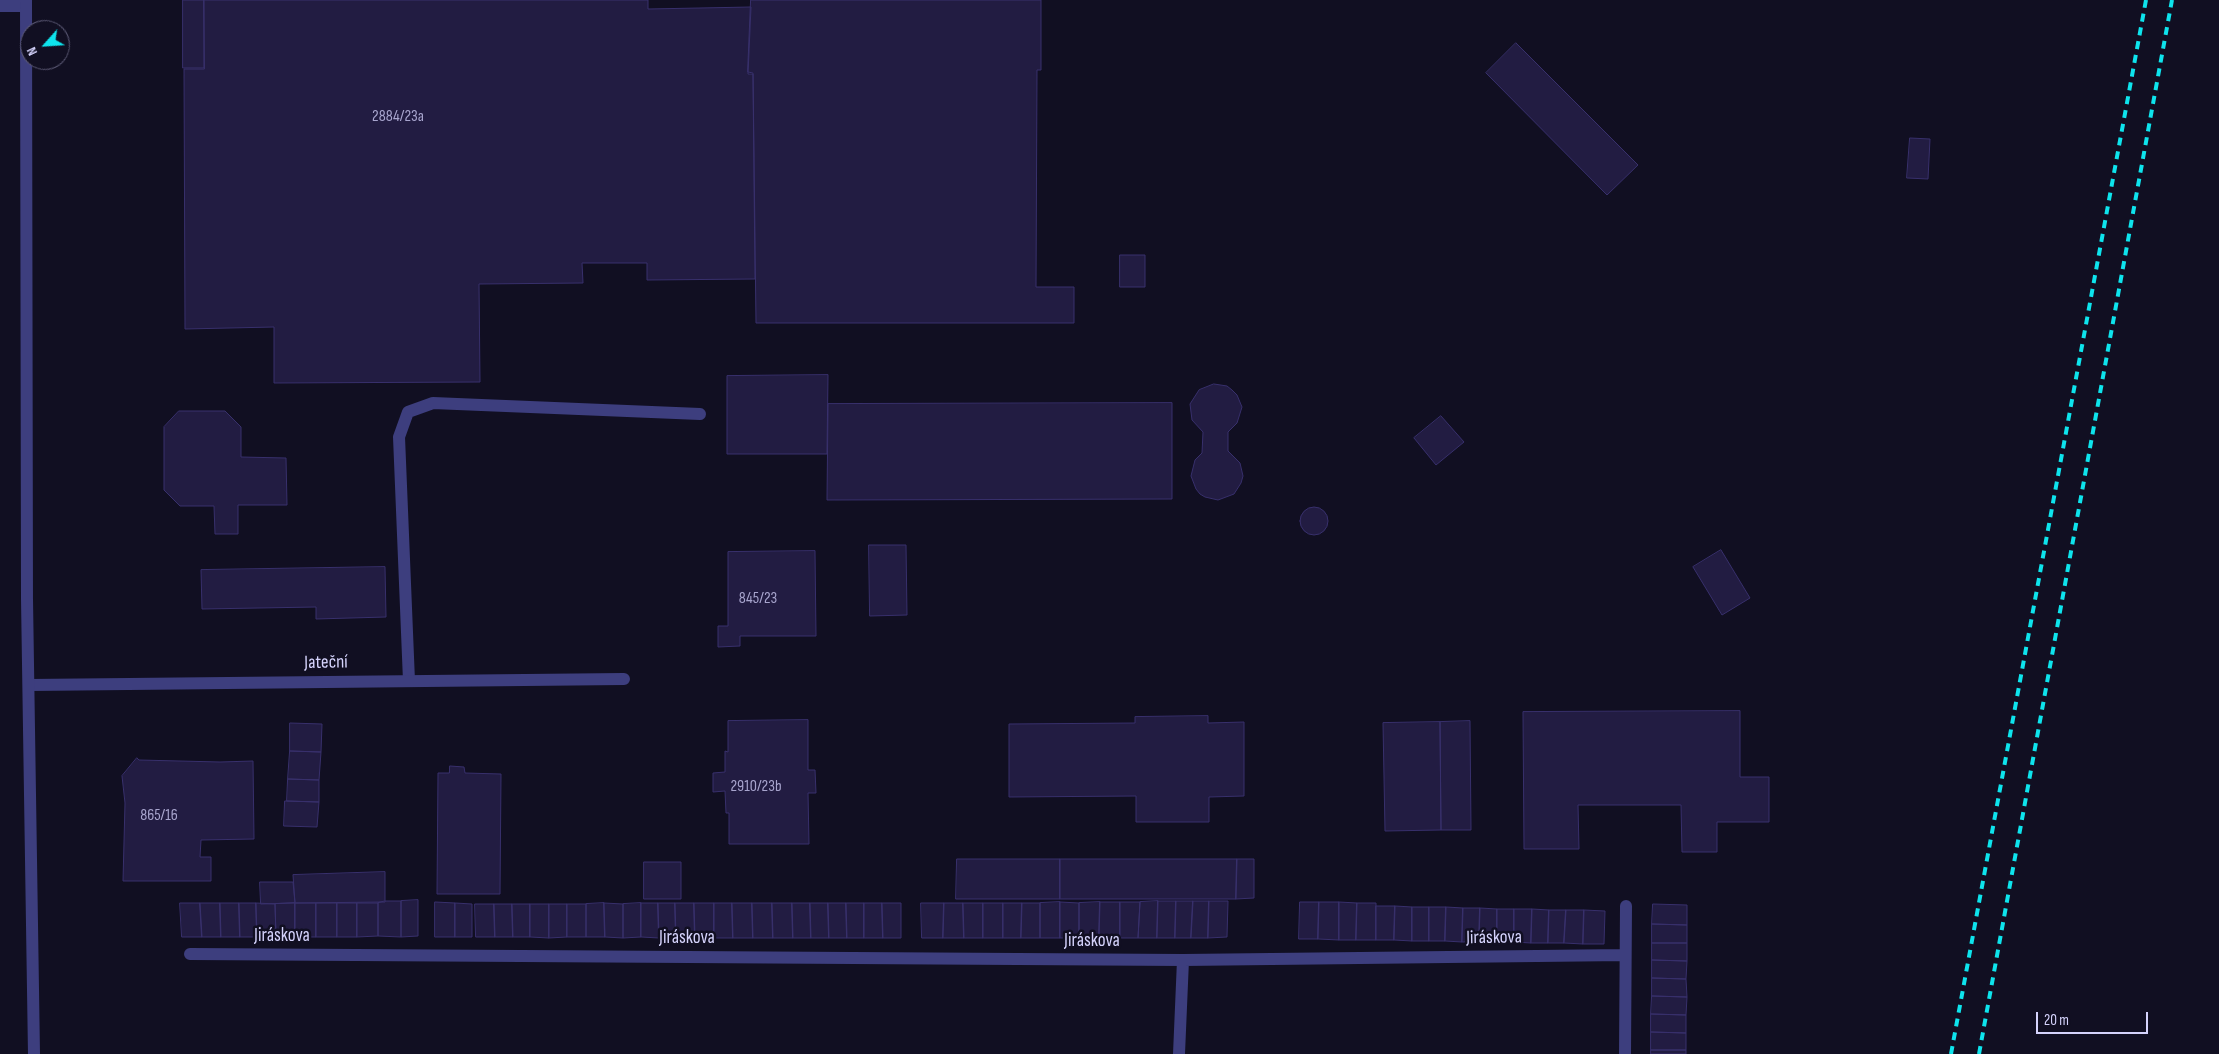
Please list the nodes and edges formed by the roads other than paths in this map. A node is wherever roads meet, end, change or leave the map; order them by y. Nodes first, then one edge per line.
1 (26, 3) edge
2 (0, 6) edge
3 (700, 414) dead end
4 (624, 678) dead end
5 (408, 681) junction
6 (29, 686) junction
7 (1626, 906) dead end
8 (190, 954) dead end
9 (1625, 956) junction
10 (1183, 960) junction
11 (34, 1054) edge
12 (1179, 1054) edge
13 (1625, 1054) edge

1 - 2 street
1 - 6 street
3 - 5 street
4 - 5 street, Jateční
5 - 6 street, Jateční
6 - 11 street
7 - 9 street
8 - 10 street, Jiráskova
9 - 10 street, Jiráskova
9 - 13 street
10 - 12 street

